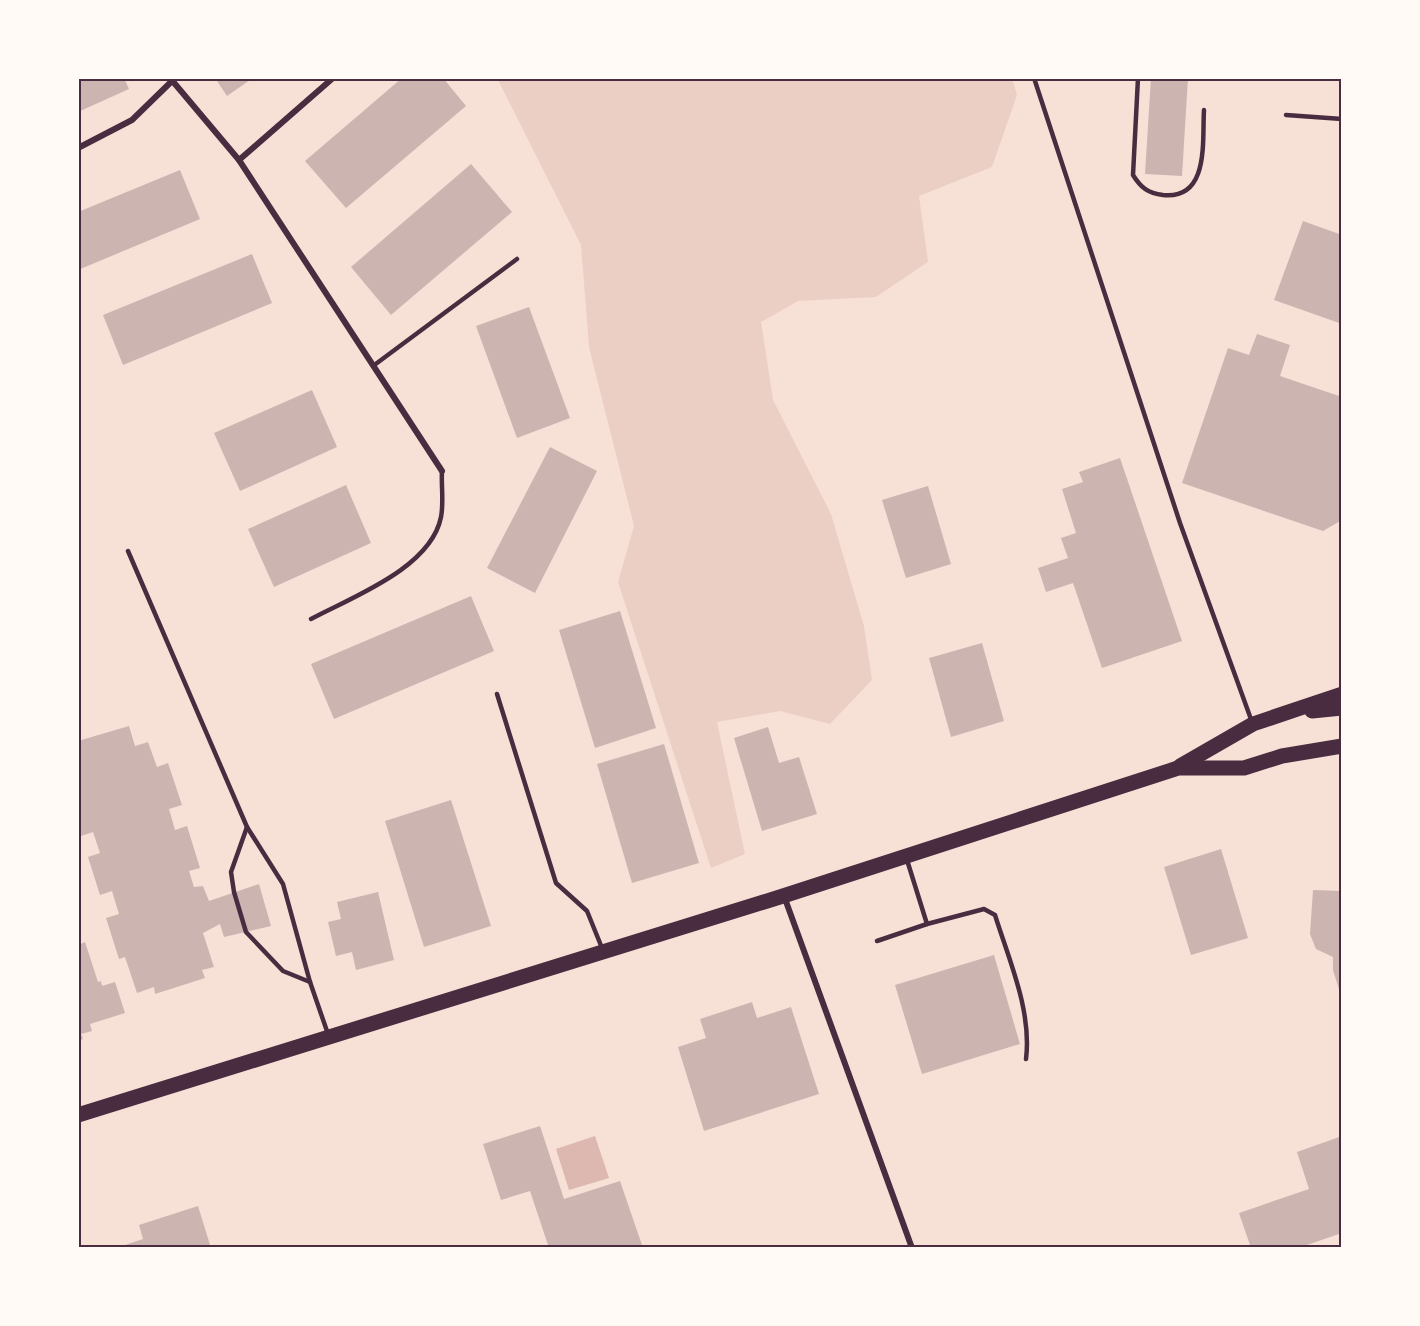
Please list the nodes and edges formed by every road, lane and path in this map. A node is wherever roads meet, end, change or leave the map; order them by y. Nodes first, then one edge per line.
1 (333, 78) edge
2 (1034, 78) edge
3 (1138, 78) edge
4 (171, 80) edge
5 (1204, 110) dead end
6 (1286, 115) dead end
7 (1342, 119) edge
8 (78, 148) edge
9 (239, 160) junction
10 (517, 259) dead end
11 (374, 366) junction
12 (442, 471) joint
13 (128, 551) dead end
14 (311, 619) dead end
15 (497, 694) dead end
16 (1342, 694) edge
17 (1342, 708) edge
18 (1294, 712) junction
19 (1253, 724) junction
20 (1342, 746) edge
21 (1178, 768) junction
22 (247, 827) junction
23 (905, 855) junction
24 (783, 896) junction
25 (927, 924) junction
26 (877, 941) dead end
27 (603, 951) junction
28 (310, 982) junction
29 (329, 1036) junction
30 (1026, 1059) dead end
31 (78, 1115) edge
32 (912, 1248) edge

1 - 9 street
2 - 19 lane
3 - 5 lane
4 - 8 street
4 - 9 street
6 - 7 lane
9 - 11 street
10 - 11 lane
11 - 12 street
12 - 14 lane
13 - 22 lane
15 - 27 lane
16 - 18 main road
17 - 18 main road
18 - 19 main road
19 - 21 main road
20 - 21 main road
21 - 23 main road
22 - 28 lane
22 - 28 lane
23 - 24 main road
23 - 25 lane
24 - 27 main road
24 - 32 street
25 - 26 lane
25 - 30 lane
27 - 29 main road
28 - 29 lane
29 - 31 main road

